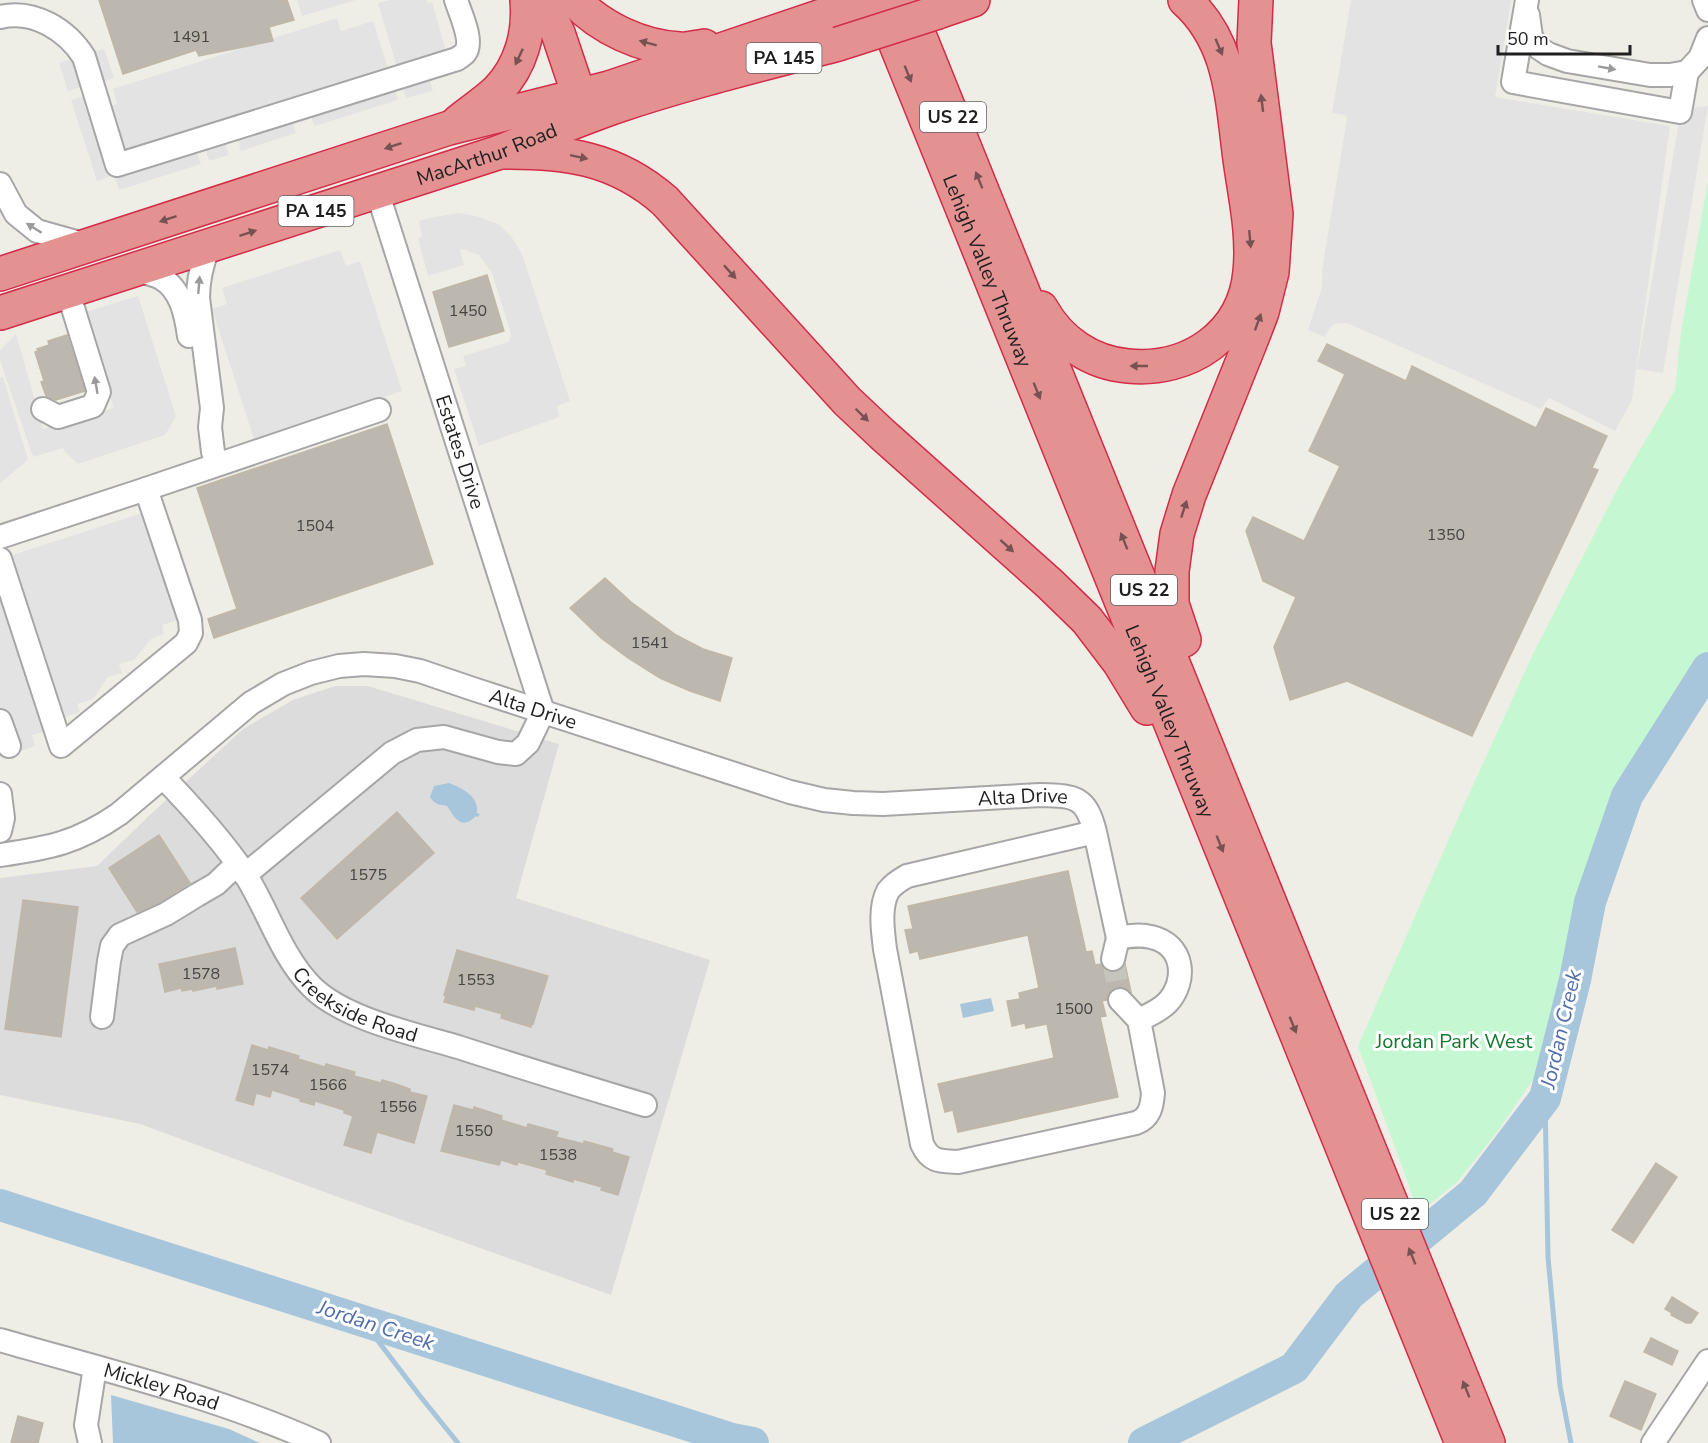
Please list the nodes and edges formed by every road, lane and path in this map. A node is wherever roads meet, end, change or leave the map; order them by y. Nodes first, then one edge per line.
1 (456, 0) edge
2 (527, 0) edge
3 (542, 0) edge
4 (574, 0) edge
5 (869, 0) edge
6 (878, 0) edge
7 (905, 0) edge
8 (973, 0) edge
9 (1185, 0) edge
10 (1233, 0) edge
11 (1256, 0) edge
12 (1704, 0) edge
13 (1527, 1) edge
14 (1708, 10) edge
15 (0, 17) edge
16 (768, 34) junction
17 (1708, 38) edge
18 (1254, 42) junction
19 (1687, 72) junction
20 (583, 107) junction
21 (449, 128) junction
22 (500, 152) junction
23 (0, 184) edge
24 (377, 191) junction
25 (1001, 235) junction
26 (88, 246) junction
27 (209, 246) junction
28 (132, 270) junction
29 (0, 274) edge
30 (68, 292) junction
31 (3, 301) edge
32 (43, 409) dead end
33 (379, 410) dead end
34 (210, 427) junction
35 (217, 464) junction
36 (147, 489) junction
37 (0, 537) edge
38 (0, 559) edge
39 (543, 712) junction
40 (0, 721) edge
41 (9, 746) dead end
42 (163, 777) junction
43 (1197, 790) junction
44 (0, 794) edge
45 (0, 831) edge
46 (1095, 832) junction
47 (0, 855) edge
48 (241, 870) junction
49 (1287, 946) junction
50 (1120, 1000) tunnel mouth
51 (102, 1017) dead end
52 (1139, 1020) junction
53 (645, 1105) dead end
54 (1348, 1128) junction
55 (1425, 1318) junction
56 (0, 1340) edge
57 (1708, 1361) edge
58 (95, 1367) junction
59 (90, 1443) edge
60 (319, 1443) edge
61 (1462, 1443) edge
62 (1488, 1443) edge
63 (1653, 1443) edge

1 - 15 street
2 -> 21 highway
3 - 20 highway
16 -> 4 highway
5 - 16 highway, MacArthur Road / PA 145
6 -> 43 highway, Lehigh Valley Thruway / US 22
25 -> 7 highway, Lehigh Valley Thruway / US 22
8 - 20 highway, MacArthur Road / PA 145, bridge
9 -> 25 highway
10 - 18 highway
11 - 18 highway
12 - 14 street
13 -> 19 street
13 - 19 street
16 - 20 highway, MacArthur Road / PA 145
17 - 19 street
49 -> 18 highway
20 - 21 highway, MacArthur Road / PA 145
20 - 22 highway, MacArthur Road / PA 145
21 -> 26 highway, MacArthur Road / PA 145
22 - 24 highway, MacArthur Road / PA 145
22 -> 43 highway
26 -> 23 street
27 -> 24 highway, MacArthur Road / PA 145
24 - 39 street, Estates Drive
49 -> 25 highway, Lehigh Valley Thruway / US 22
26 - 29 highway, MacArthur Road / PA 145
27 - 28 highway, MacArthur Road / PA 145
34 -> 27 street
28 - 30 highway, MacArthur Road / PA 145
28 - 34 street
30 - 31 highway, MacArthur Road / PA 145
32 -> 30 street
33 - 35 street
34 - 35 street
35 - 36 street
36 - 37 street
36 - 38 street
39 - 42 street, Alta Drive
39 - 46 street, Alta Drive
39 - 48 street
40 - 41 street
42 - 47 street, Alta Drive
42 - 48 street, Creekside Road
43 -> 54 highway, Lehigh Valley Thruway / US 22
44 - 45 street
46 - 52 street, Alta Drive
46 - 52 street
48 - 51 street
48 - 53 street, Creekside Road
49 - 54 highway, Lehigh Valley Thruway / US 22
50 - 52 street
54 - 55 highway, Lehigh Valley Thruway / US 22
55 - 61 highway, Lehigh Valley Thruway / US 22
62 -> 55 highway, Lehigh Valley Thruway / US 22
56 - 58 street, Mickley Road
57 - 63 street
58 - 59 street
58 - 60 street, Mickley Road

